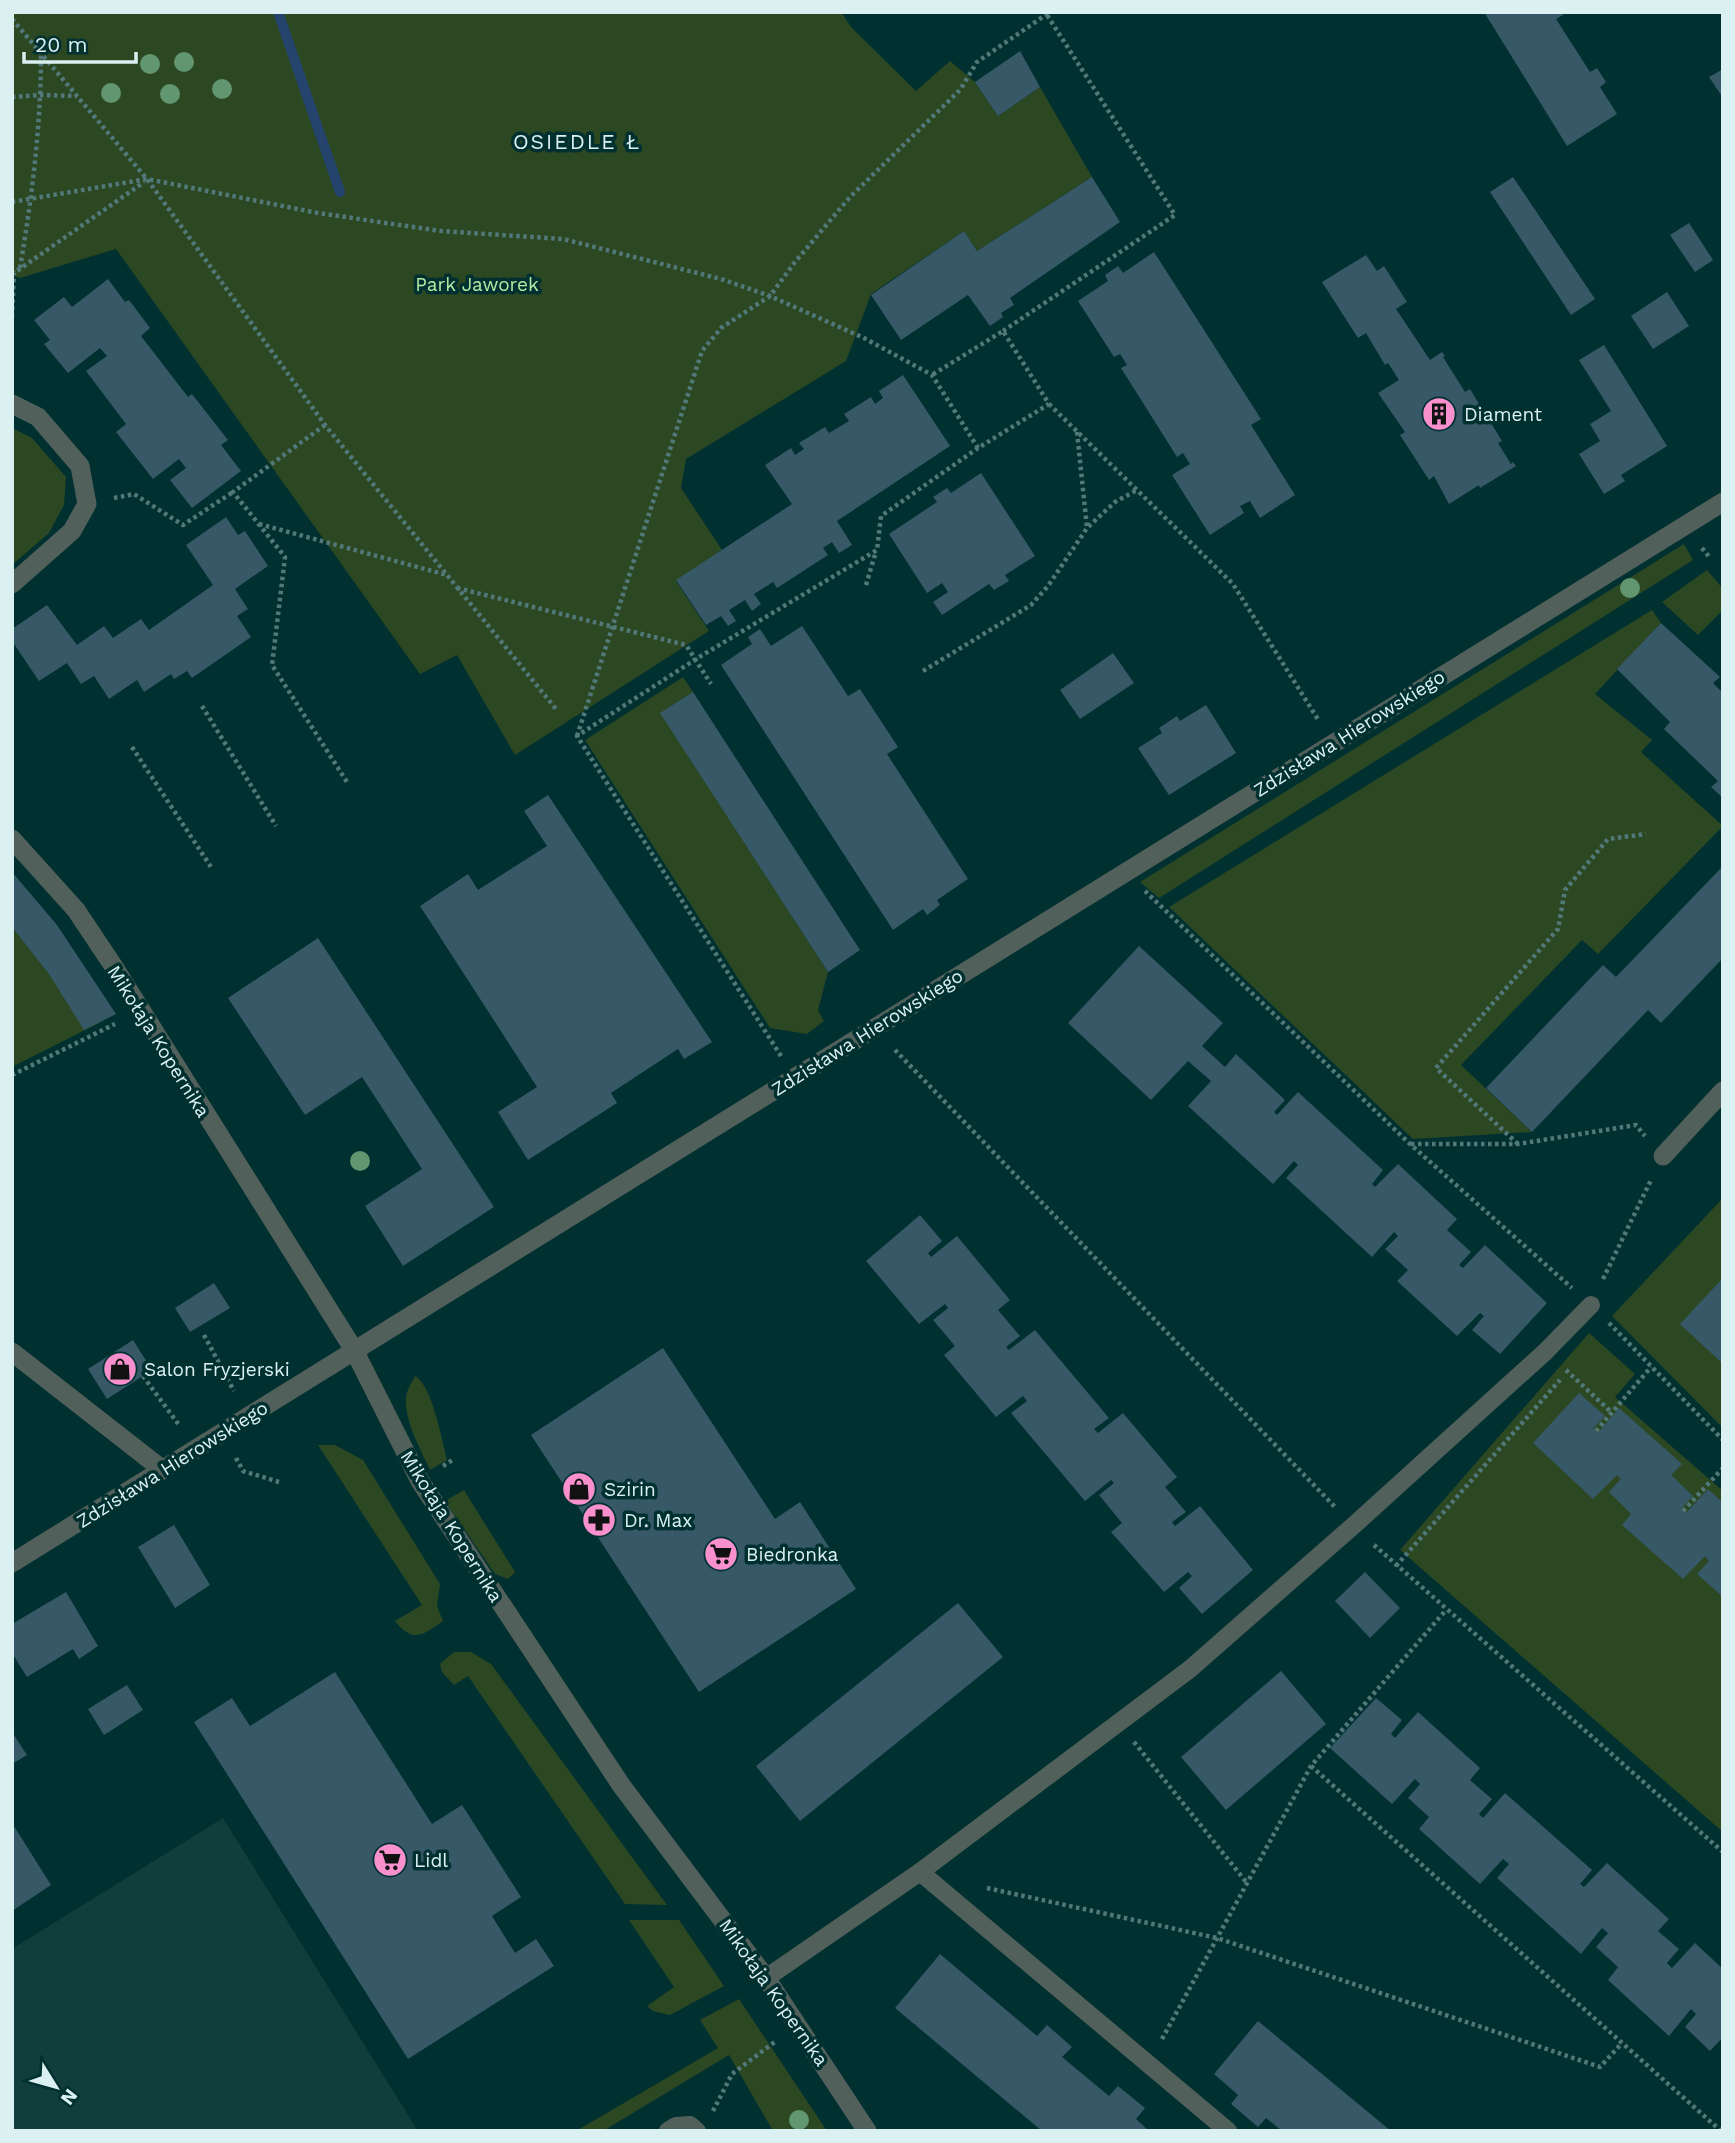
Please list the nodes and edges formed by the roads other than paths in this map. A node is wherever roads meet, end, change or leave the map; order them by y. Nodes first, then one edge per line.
1 (12, 404) edge
2 (1721, 505) edge
3 (12, 584) edge
4 (12, 839) edge
5 (1723, 1091) edge
6 (1663, 1156) road end
7 (1591, 1305) road end
8 (354, 1350) junction
9 (12, 1352) edge
10 (163, 1470) junction
11 (12, 1563) edge
12 (920, 1872) junction
13 (766, 1978) junction
14 (703, 2125) edge
15 (668, 2131) edge
16 (867, 2131) edge
17 (1228, 2131) edge

1 - 3 street
2 - 8 street, Zdzisława Hierowskiego
4 - 8 street, Mikołaja Kopernika
5 - 6 street
7 - 12 lane
8 - 10 street, Zdzisława Hierowskiego
8 - 13 street, Mikołaja Kopernika
9 - 10 street
10 - 11 street, Zdzisława Hierowskiego
12 - 13 lane
12 - 17 lane
13 - 16 street, Mikołaja Kopernika
14 - 15 lane

